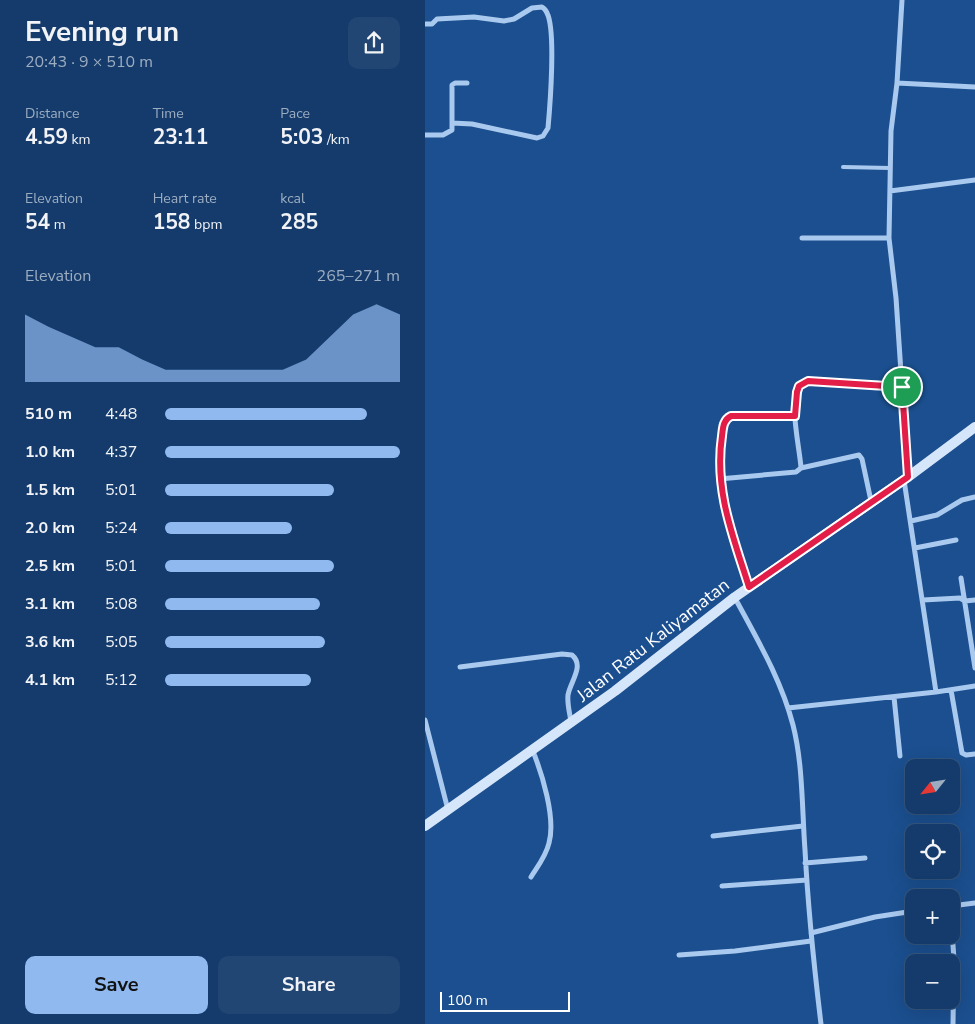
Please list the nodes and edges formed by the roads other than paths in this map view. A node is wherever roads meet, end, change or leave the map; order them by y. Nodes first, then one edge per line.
1 (902, 0) edge
2 (425, 24) edge
3 (467, 83) dead end
4 (897, 83) junction
5 (975, 87) edge
6 (453, 123) junction
7 (425, 135) edge
8 (843, 167) dead end
9 (890, 168) junction
10 (975, 180) edge
11 (890, 191) junction
12 (802, 238) dead end
13 (889, 238) junction
14 (902, 387) junction
15 (795, 416) junction
16 (975, 427) edge
17 (801, 468) junction
18 (906, 478) junction
19 (719, 479) junction
20 (975, 497) edge
21 (871, 501) junction
22 (911, 521) junction
23 (955, 540) dead end
24 (915, 548) junction
25 (961, 578) dead end
26 (749, 587) junction
27 (735, 597) junction
28 (923, 600) junction
29 (975, 600) edge
30 (965, 601) junction
31 (460, 667) dead end
32 (975, 668) edge
33 (975, 686) edge
34 (951, 690) junction
35 (937, 692) junction
36 (894, 697) junction
37 (788, 708) junction
38 (425, 720) edge
39 (571, 723) junction
40 (532, 749) junction
41 (975, 754) edge
42 (900, 756) dead end
43 (448, 810) junction
44 (425, 826) edge
45 (803, 826) junction
46 (713, 836) dead end
47 (865, 858) dead end
48 (805, 863) junction
49 (531, 877) dead end
50 (807, 880) junction
51 (722, 886) dead end
52 (975, 903) edge
53 (960, 905) edge
54 (905, 912) edge
55 (811, 933) junction
56 (811, 941) junction
57 (953, 944) edge
58 (679, 955) dead end
59 (821, 1024) edge
60 (953, 1024) edge

1 - 4 street
2 - 6 street
3 - 6 street
4 - 5 street
4 - 9 street
6 - 7 street
8 - 9 lane
9 - 11 street
10 - 11 street
11 - 13 street
12 - 13 street
13 - 14 street
14 - 15 street
14 - 18 street
15 - 17 street
15 - 19 street
16 - 18 main road, Jalan Ratu Kaliyamatan
17 - 19 street
17 - 21 street
18 - 21 main road, Jalan Ratu Kaliyamatan
18 - 22 street
19 - 26 street
20 - 22 street
21 - 26 main road, Jalan Ratu Kaliyamatan
22 - 24 street
23 - 24 street
24 - 28 street
25 - 30 street
26 - 27 main road, Jalan Ratu Kaliyamatan
27 - 37 street
27 - 39 main road, Jalan Ratu Kaliyamatan
28 - 30 street
28 - 35 street
29 - 30 street
30 - 32 street
31 - 39 street
33 - 34 street
34 - 35 street
34 - 41 street
35 - 36 street
36 - 37 street
36 - 42 street
37 - 45 street
38 - 43 street
39 - 40 main road, Jalan Ratu Kaliyamatan
40 - 43 main road, Jalan Ratu Kaliyamatan
40 - 49 street
43 - 44 main road, Jalan Ratu Kaliyamatan
45 - 46 street
45 - 48 street
47 - 48 street
48 - 50 street
50 - 51 street
50 - 55 street
52 - 53 street
54 - 55 street
55 - 56 street
56 - 58 street
56 - 59 street
57 - 60 street

